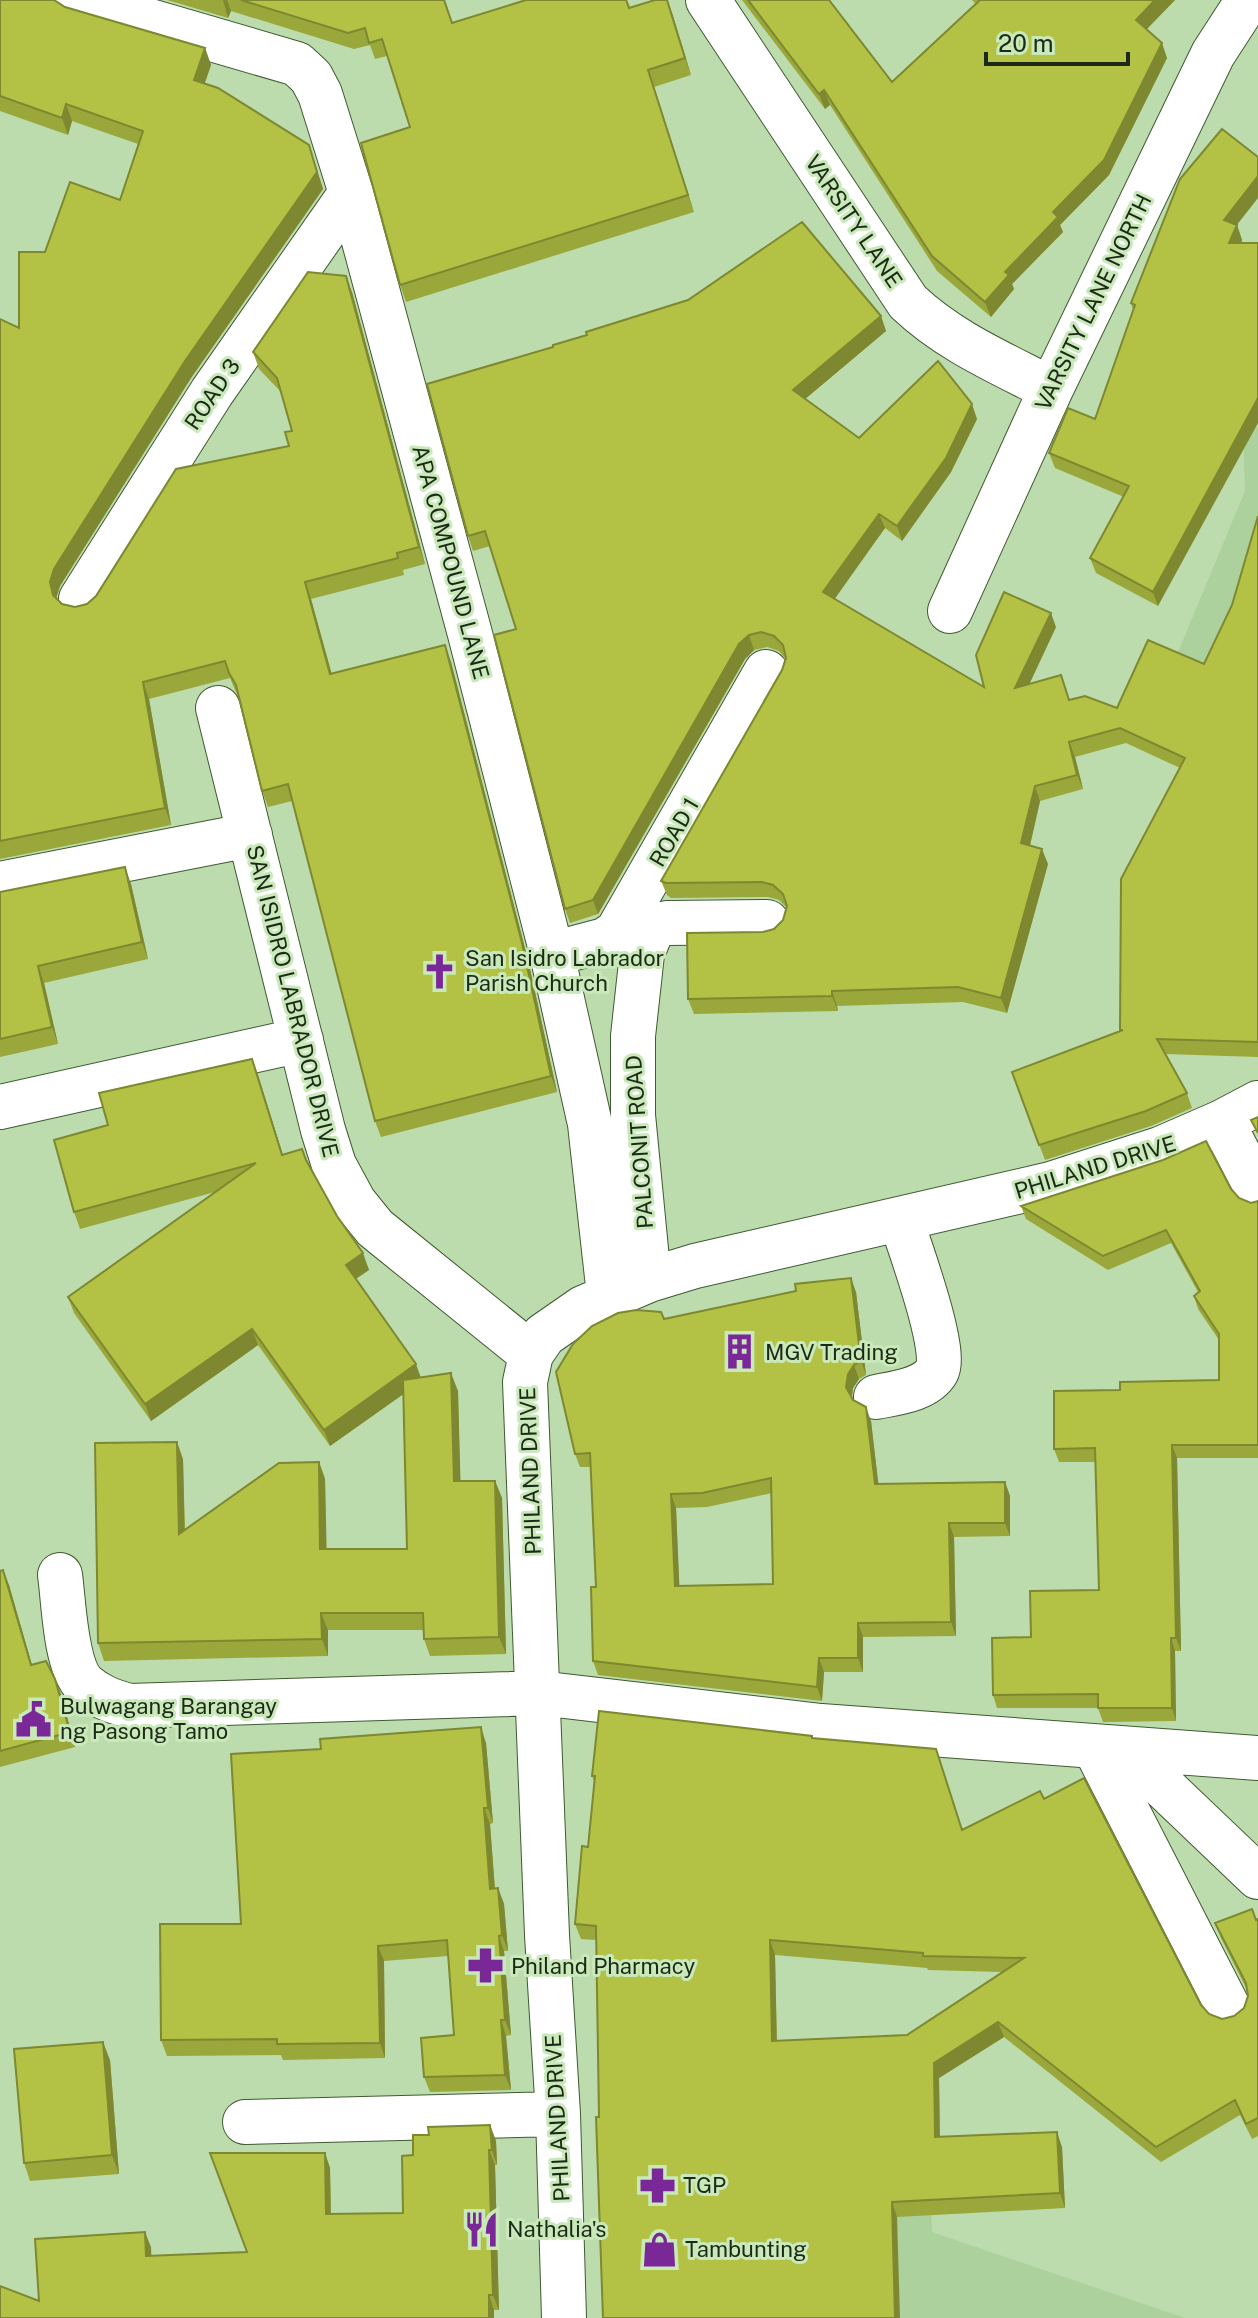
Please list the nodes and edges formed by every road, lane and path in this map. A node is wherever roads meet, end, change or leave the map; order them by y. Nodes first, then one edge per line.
1 (78, 0) edge
2 (708, 0) edge
3 (1248, 0) edge
4 (351, 193) junction
5 (1051, 389) junction
6 (81, 599) dead end
7 (950, 611) dead end
8 (766, 672) dead end
9 (218, 708) dead end
10 (250, 835) junction
11 (0, 884) edge
12 (767, 922) dead end
13 (552, 954) junction
14 (301, 1040) junction
15 (0, 1107) edge
16 (1240, 1112) edge
17 (1258, 1191) edge
18 (901, 1220) junction
19 (649, 1280) junction
20 (609, 1295) junction
21 (531, 1354) junction
22 (876, 1397) dead end
23 (60, 1575) dead end
24 (539, 1693) junction
25 (1114, 1748) junction
26 (1258, 1758) edge
27 (1258, 1877) edge
28 (1229, 2009) dead end
29 (558, 2114) junction
30 (245, 2122) dead end
31 (564, 2318) edge

1 - 4 street, APA COMPOUND LANE
2 - 5 street, VARSITY LANE
3 - 5 street, VARSITY LANE NORTH
4 - 6 street, ROAD 3
4 - 13 street, APA COMPOUND LANE
5 - 7 street, VARSITY LANE NORTH
8 - 13 street, ROAD 1
9 - 10 street, SAN ISIDRO LABRADOR DRIVE
10 - 11 street
10 - 14 street, SAN ISIDRO LABRADOR DRIVE
12 - 19 street, PALCONIT ROAD
13 - 20 street, APA COMPOUND LANE
14 - 15 street
14 - 21 street, SAN ISIDRO LABRADOR DRIVE
16 - 17 street
16 - 18 street, PHILAND DRIVE
18 - 19 street, PHILAND DRIVE
18 - 22 street
19 - 20 street, PHILAND DRIVE
20 - 21 street, PHILAND DRIVE
21 - 24 street, PHILAND DRIVE
23 - 24 street
24 - 25 street
24 - 29 street, PHILAND DRIVE
25 - 26 street
25 - 27 street
25 - 28 street
29 - 30 street
29 - 31 street, PHILAND DRIVE

